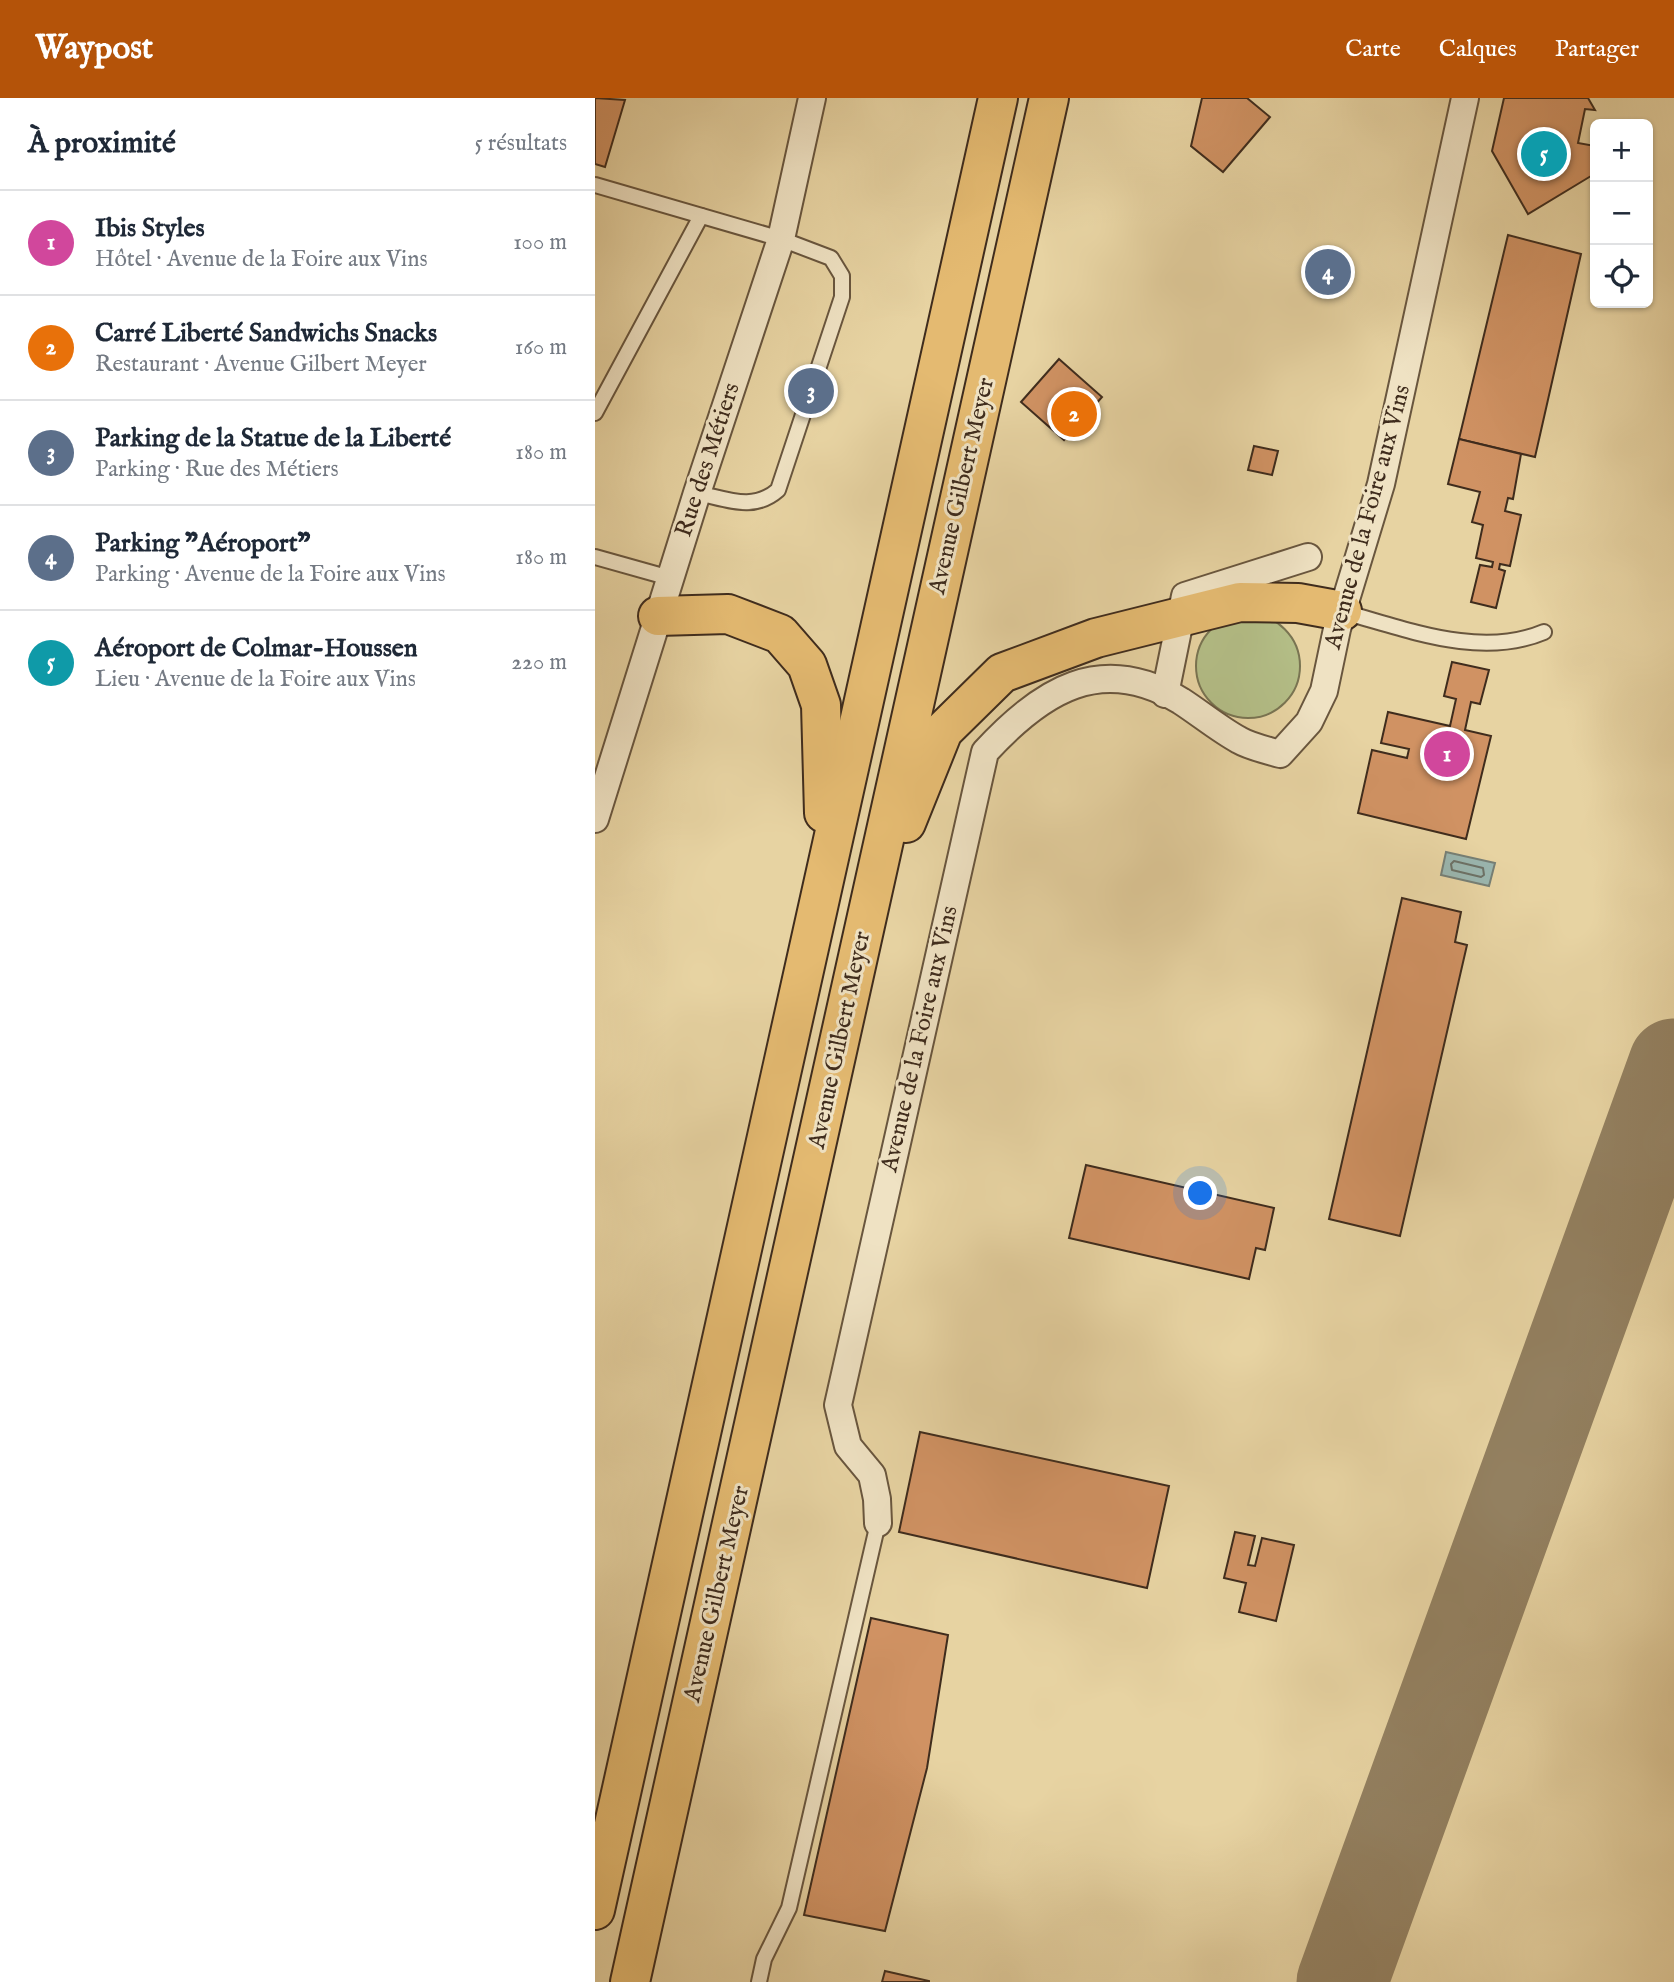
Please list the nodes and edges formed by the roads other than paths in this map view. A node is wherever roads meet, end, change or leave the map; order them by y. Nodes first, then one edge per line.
1 (812, 98) edge
2 (998, 98) edge
3 (1049, 98) edge
4 (1465, 98) edge
5 (595, 185) edge
6 (701, 216) junction
7 (781, 239) junction
8 (595, 413) edge
9 (697, 493) junction
10 (595, 557) edge
11 (1308, 557) dead end
12 (670, 578) junction
13 (659, 616) junction
14 (1181, 617) junction
15 (1339, 620) junction
16 (1544, 632) dead end
17 (1165, 694) junction
18 (596, 810) edge
19 (826, 868) junction
20 (861, 939) junction
21 (878, 1523) joint
22 (595, 1910) edge
23 (630, 1982) edge
24 (759, 1982) edge

1 - 7 street, Rue des Métiers
2 - 19 main road, Avenue Gilbert Meyer
3 - 20 main road, Avenue Gilbert Meyer
4 - 15 street, Avenue de la Foire aux Vins
5 - 6 lane
6 - 7 lane
6 - 8 lane
7 - 9 street, Rue des Métiers
7 - 9 lane
9 - 12 street, Rue des Métiers
10 - 12 lane
11 - 14 street, Avenue de la Foire aux Vins
12 - 13 street, Rue des Métiers
13 - 18 street, Rue des Métiers
13 - 19 main road
14 - 15 main road
14 - 17 street, Avenue de la Foire aux Vins
14 - 20 main road
15 - 16 lane
15 - 17 street, Avenue de la Foire aux Vins
17 - 21 street, Avenue de la Foire aux Vins
19 - 22 main road, Avenue Gilbert Meyer
20 - 23 main road, Avenue Gilbert Meyer
21 - 24 lane

